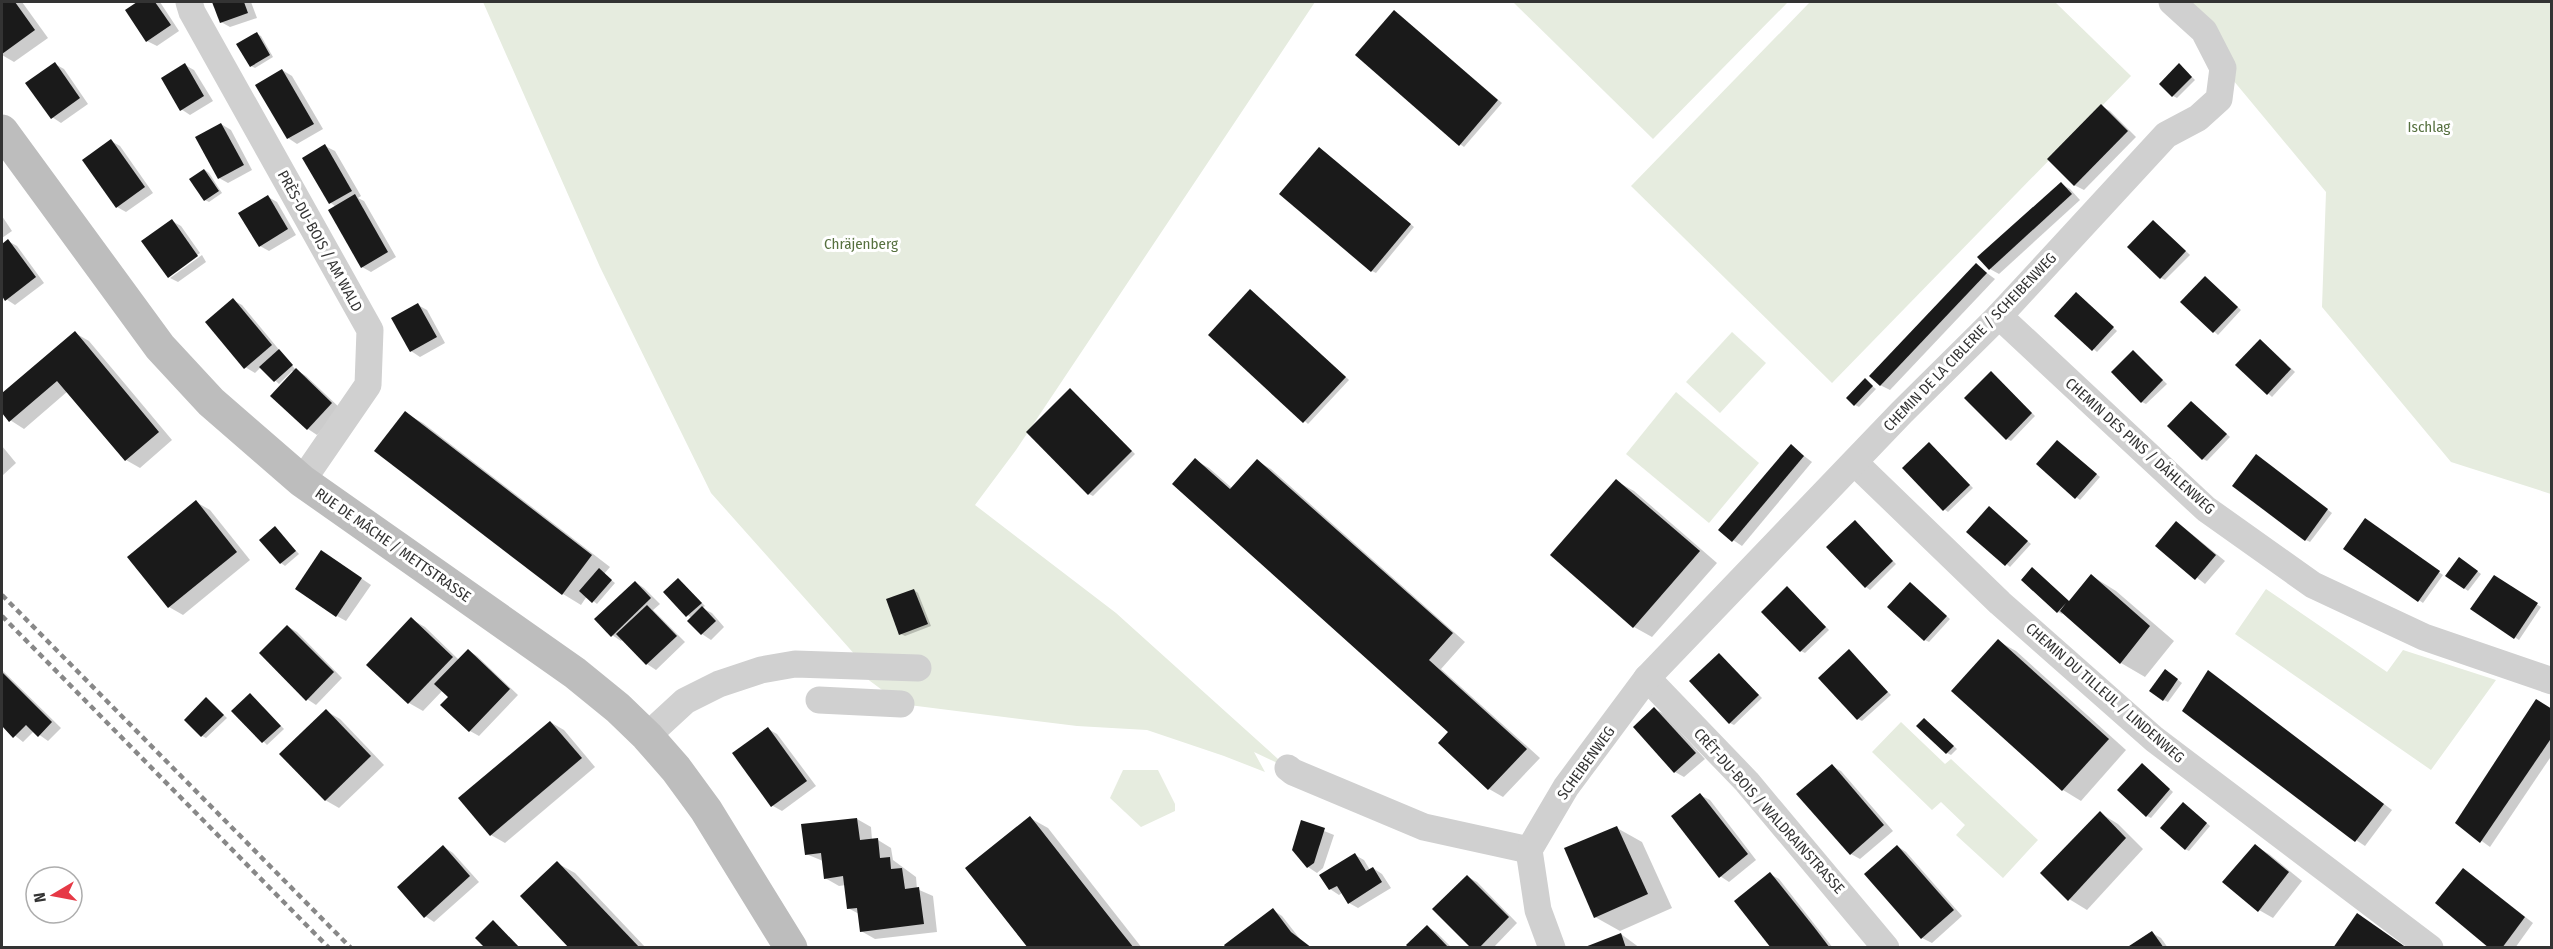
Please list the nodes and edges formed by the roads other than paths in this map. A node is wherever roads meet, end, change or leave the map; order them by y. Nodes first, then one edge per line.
1 (189, 2) edge
2 (2172, 2) edge
3 (2, 131) edge
4 (1999, 316) junction
5 (1855, 463) junction
6 (302, 481) junction
7 (918, 668) dead end
8 (1647, 678) junction
9 (2552, 681) edge
10 (819, 700) dead end
11 (901, 704) dead end
12 (647, 736) junction
13 (1288, 768) dead end
14 (1529, 850) junction
15 (791, 948) edge
16 (1552, 948) edge
17 (1886, 948) edge
18 (2430, 948) edge

1 - 6 street, PRÈS-DU-BOIS / AM WALD
2 - 4 street, CHEMIN DE LA CIBLERIE / SCHEIBENWEG
3 - 6 main road, RUE DE MÂCHE / METTSTRASSE
4 - 5 street, CHEMIN DE LA CIBLERIE / SCHEIBENWEG
4 - 9 street, CHEMIN DES PINS / DÄHLENWEG
5 - 8 street, CHEMIN DE LA CIBLERIE / SCHEIBENWEG
5 - 18 street, CHEMIN DU TILLEUL / LINDENWEG
6 - 12 main road, RUE DE MÂCHE / METTSTRASSE
7 - 12 street
8 - 14 street, SCHEIBENWEG
8 - 17 street, CRÊT-DU-BOIS / WALDRAINSTRASSE
10 - 11 street
12 - 15 main road, RUE DE MÂCHE / METTSTRASSE
13 - 14 street
14 - 16 street

